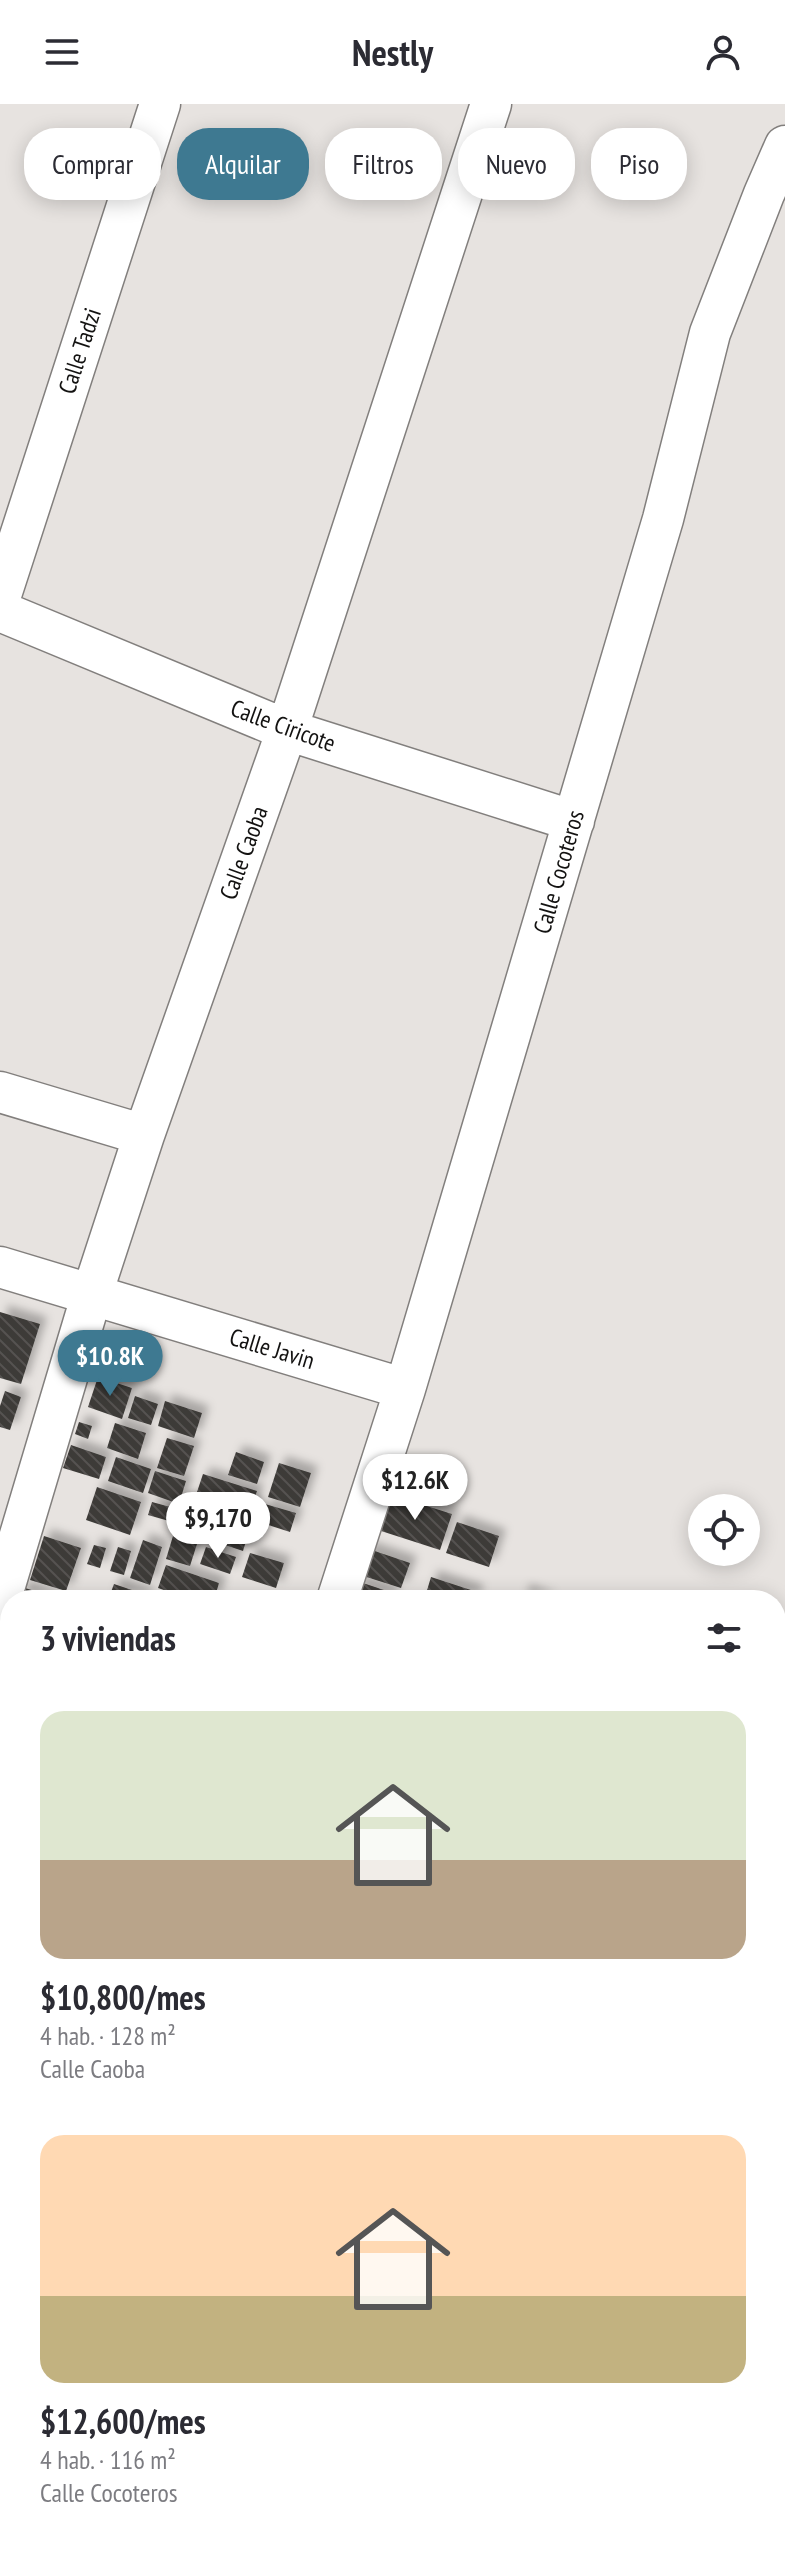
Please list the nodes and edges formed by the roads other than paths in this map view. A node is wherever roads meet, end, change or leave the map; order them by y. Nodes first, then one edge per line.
1 (160, 104) edge
2 (491, 104) edge
3 (785, 146) edge
4 (0, 598) edge
5 (0, 611) edge
6 (287, 730) junction
7 (574, 821) junction
8 (0, 1092) edge
9 (144, 1135) junction
10 (0, 1267) edge
11 (92, 1294) junction
12 (405, 1389) junction
13 (4, 1590) edge
14 (340, 1590) edge

1 - 4 street, Calle Tadzi
2 - 6 street, Calle Caoba
3 - 7 street, Calle Cocoteros
5 - 6 street, Calle Ciricote
6 - 7 street, Calle Ciricote
6 - 9 street, Calle Caoba
7 - 12 street, Calle Cocoteros
8 - 9 street
9 - 11 street, Calle Caoba
10 - 11 street, Calle Javin
11 - 12 street, Calle Javin
11 - 13 street, Calle Caoba
12 - 14 street, Calle Cocoteros

